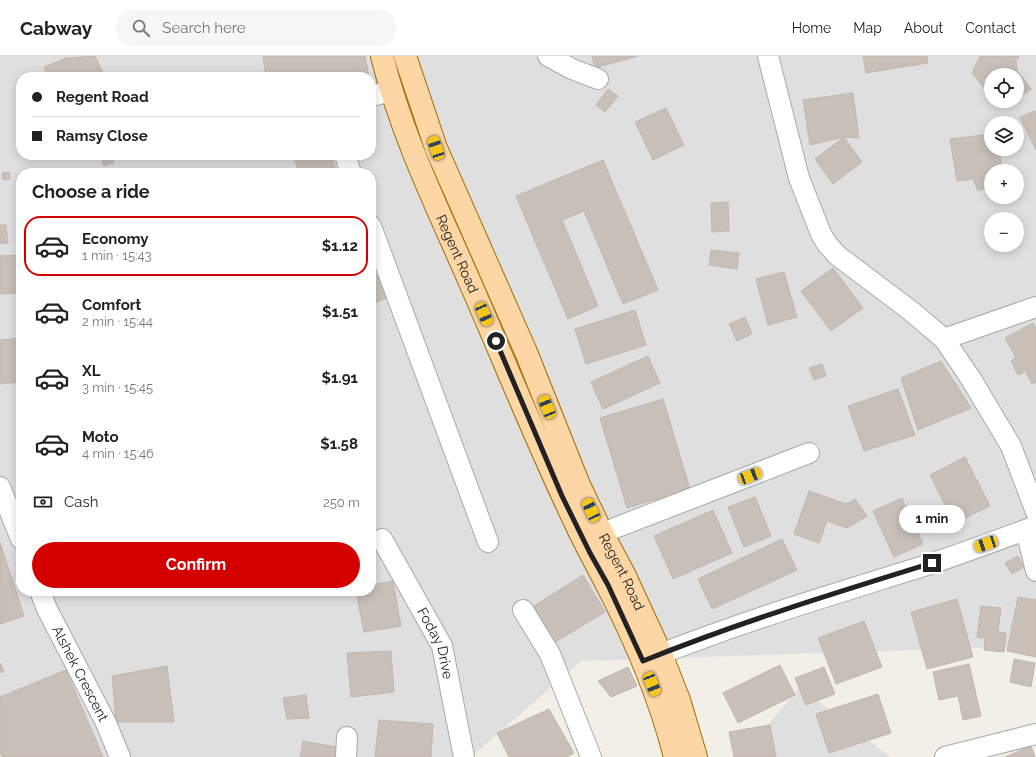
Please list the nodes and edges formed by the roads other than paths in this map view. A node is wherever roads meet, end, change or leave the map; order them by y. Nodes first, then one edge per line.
1 (382, 56) edge
2 (405, 56) edge
3 (548, 56) edge
4 (771, 57) edge
5 (598, 79) dead end
6 (392, 91) junction
7 (376, 95) edge
8 (376, 240) edge
9 (1036, 307) edge
10 (518, 334) junction
11 (944, 339) junction
12 (496, 341) junction
13 (547, 407) junction
14 (526, 414) junction
15 (809, 453) dead end
16 (0, 487) edge
17 (1036, 512) edge
18 (16, 527) edge
19 (1031, 528) edge
20 (602, 533) junction
21 (382, 539) dead end
22 (488, 542) dead end
23 (1036, 570) edge
24 (42, 596) edge
25 (523, 610) dead end
26 (652, 657) junction
27 (1036, 734) edge
28 (347, 737) dead end
29 (120, 757) edge
30 (346, 757) edge
31 (464, 757) edge
32 (591, 757) edge
33 (675, 757) edge
34 (696, 757) edge
35 (945, 757) edge

1 - 6 main road, Regent Road
2 - 10 main road, Regent Road
3 - 5 street
4 - 11 street
6 - 7 street
6 - 12 main road, Regent Road
8 - 22 street
9 - 11 street
10 - 12 main road
10 - 13 main road, Regent Road
11 - 17 street
12 - 14 main road, Regent Road
13 - 14 main road
13 - 20 main road, Regent Road
14 - 26 main road, Regent Road
15 - 20 street
16 - 18 street
19 - 23 street
19 - 26 street
20 - 26 main road, Regent Road
21 - 31 street, Foday Drive
24 - 29 street, Alshek Crescent
25 - 32 street
26 - 33 main road, Regent Road
26 - 34 main road, Regent Road
27 - 35 street
28 - 30 street

